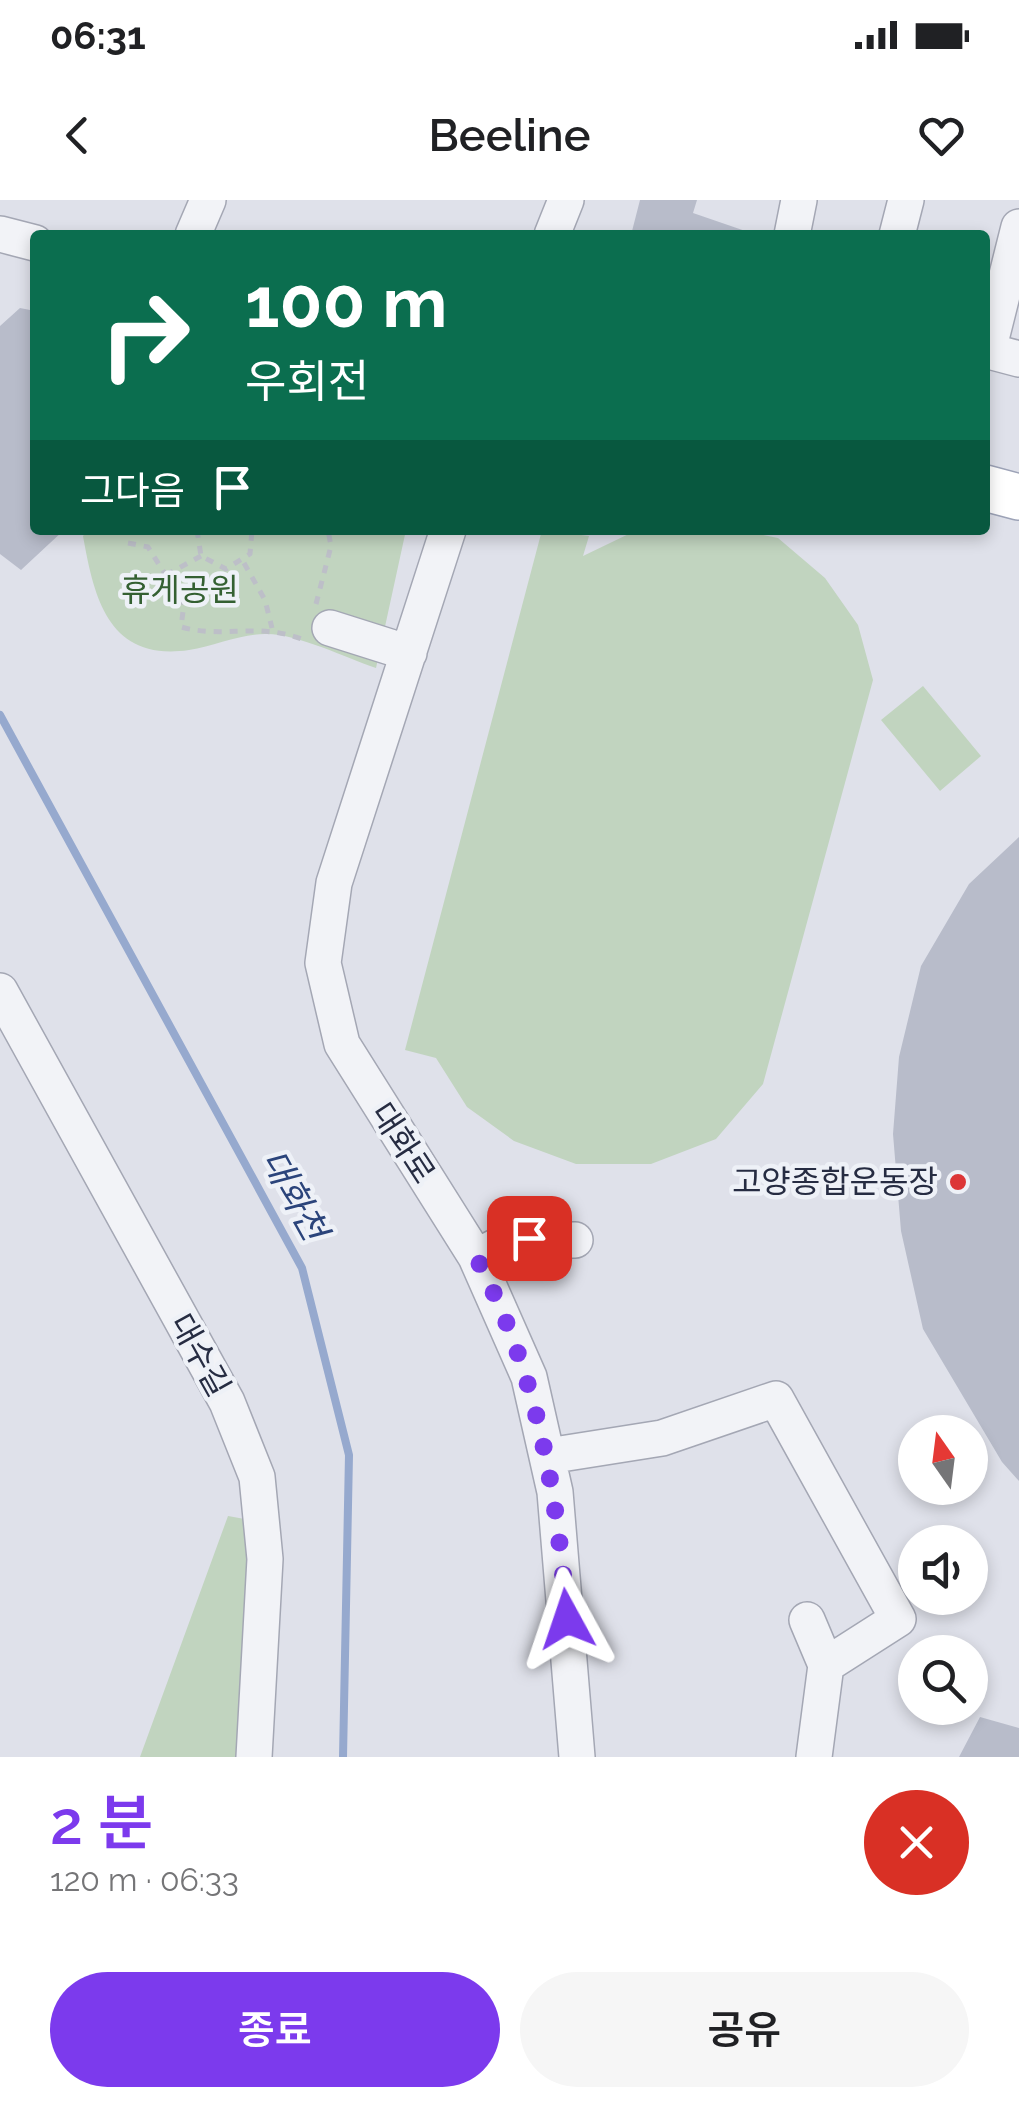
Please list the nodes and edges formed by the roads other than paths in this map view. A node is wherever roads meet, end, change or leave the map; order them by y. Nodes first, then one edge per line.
1 (208, 200) edge
2 (566, 200) edge
3 (798, 200) edge
4 (906, 200) edge
5 (1019, 228) edge
6 (195, 230) edge
7 (554, 230) edge
8 (793, 230) edge
9 (898, 230) edge
10 (0, 234) edge
11 (30, 242) edge
12 (997, 353) edge
13 (990, 489) edge
14 (1019, 497) edge
15 (446, 535) edge
16 (312, 629) road end
17 (409, 653) junction
18 (0, 991) edge
19 (575, 1240) dead end
20 (476, 1257) junction
21 (548, 1456) junction
22 (807, 1620) dead end
23 (826, 1665) junction
24 (254, 1757) edge
25 (578, 1757) edge
26 (814, 1757) edge

1 - 6 street
2 - 7 street
3 - 8 street
4 - 9 street
5 - 12 street
10 - 11 street
13 - 14 main road
15 - 17 street, 대화로
16 - 17 street
17 - 20 street, 대화로
18 - 24 street, 대수길
19 - 20 street
20 - 21 street, 대화로
21 - 23 street
21 - 25 street, 대화로
22 - 23 street
23 - 26 street

